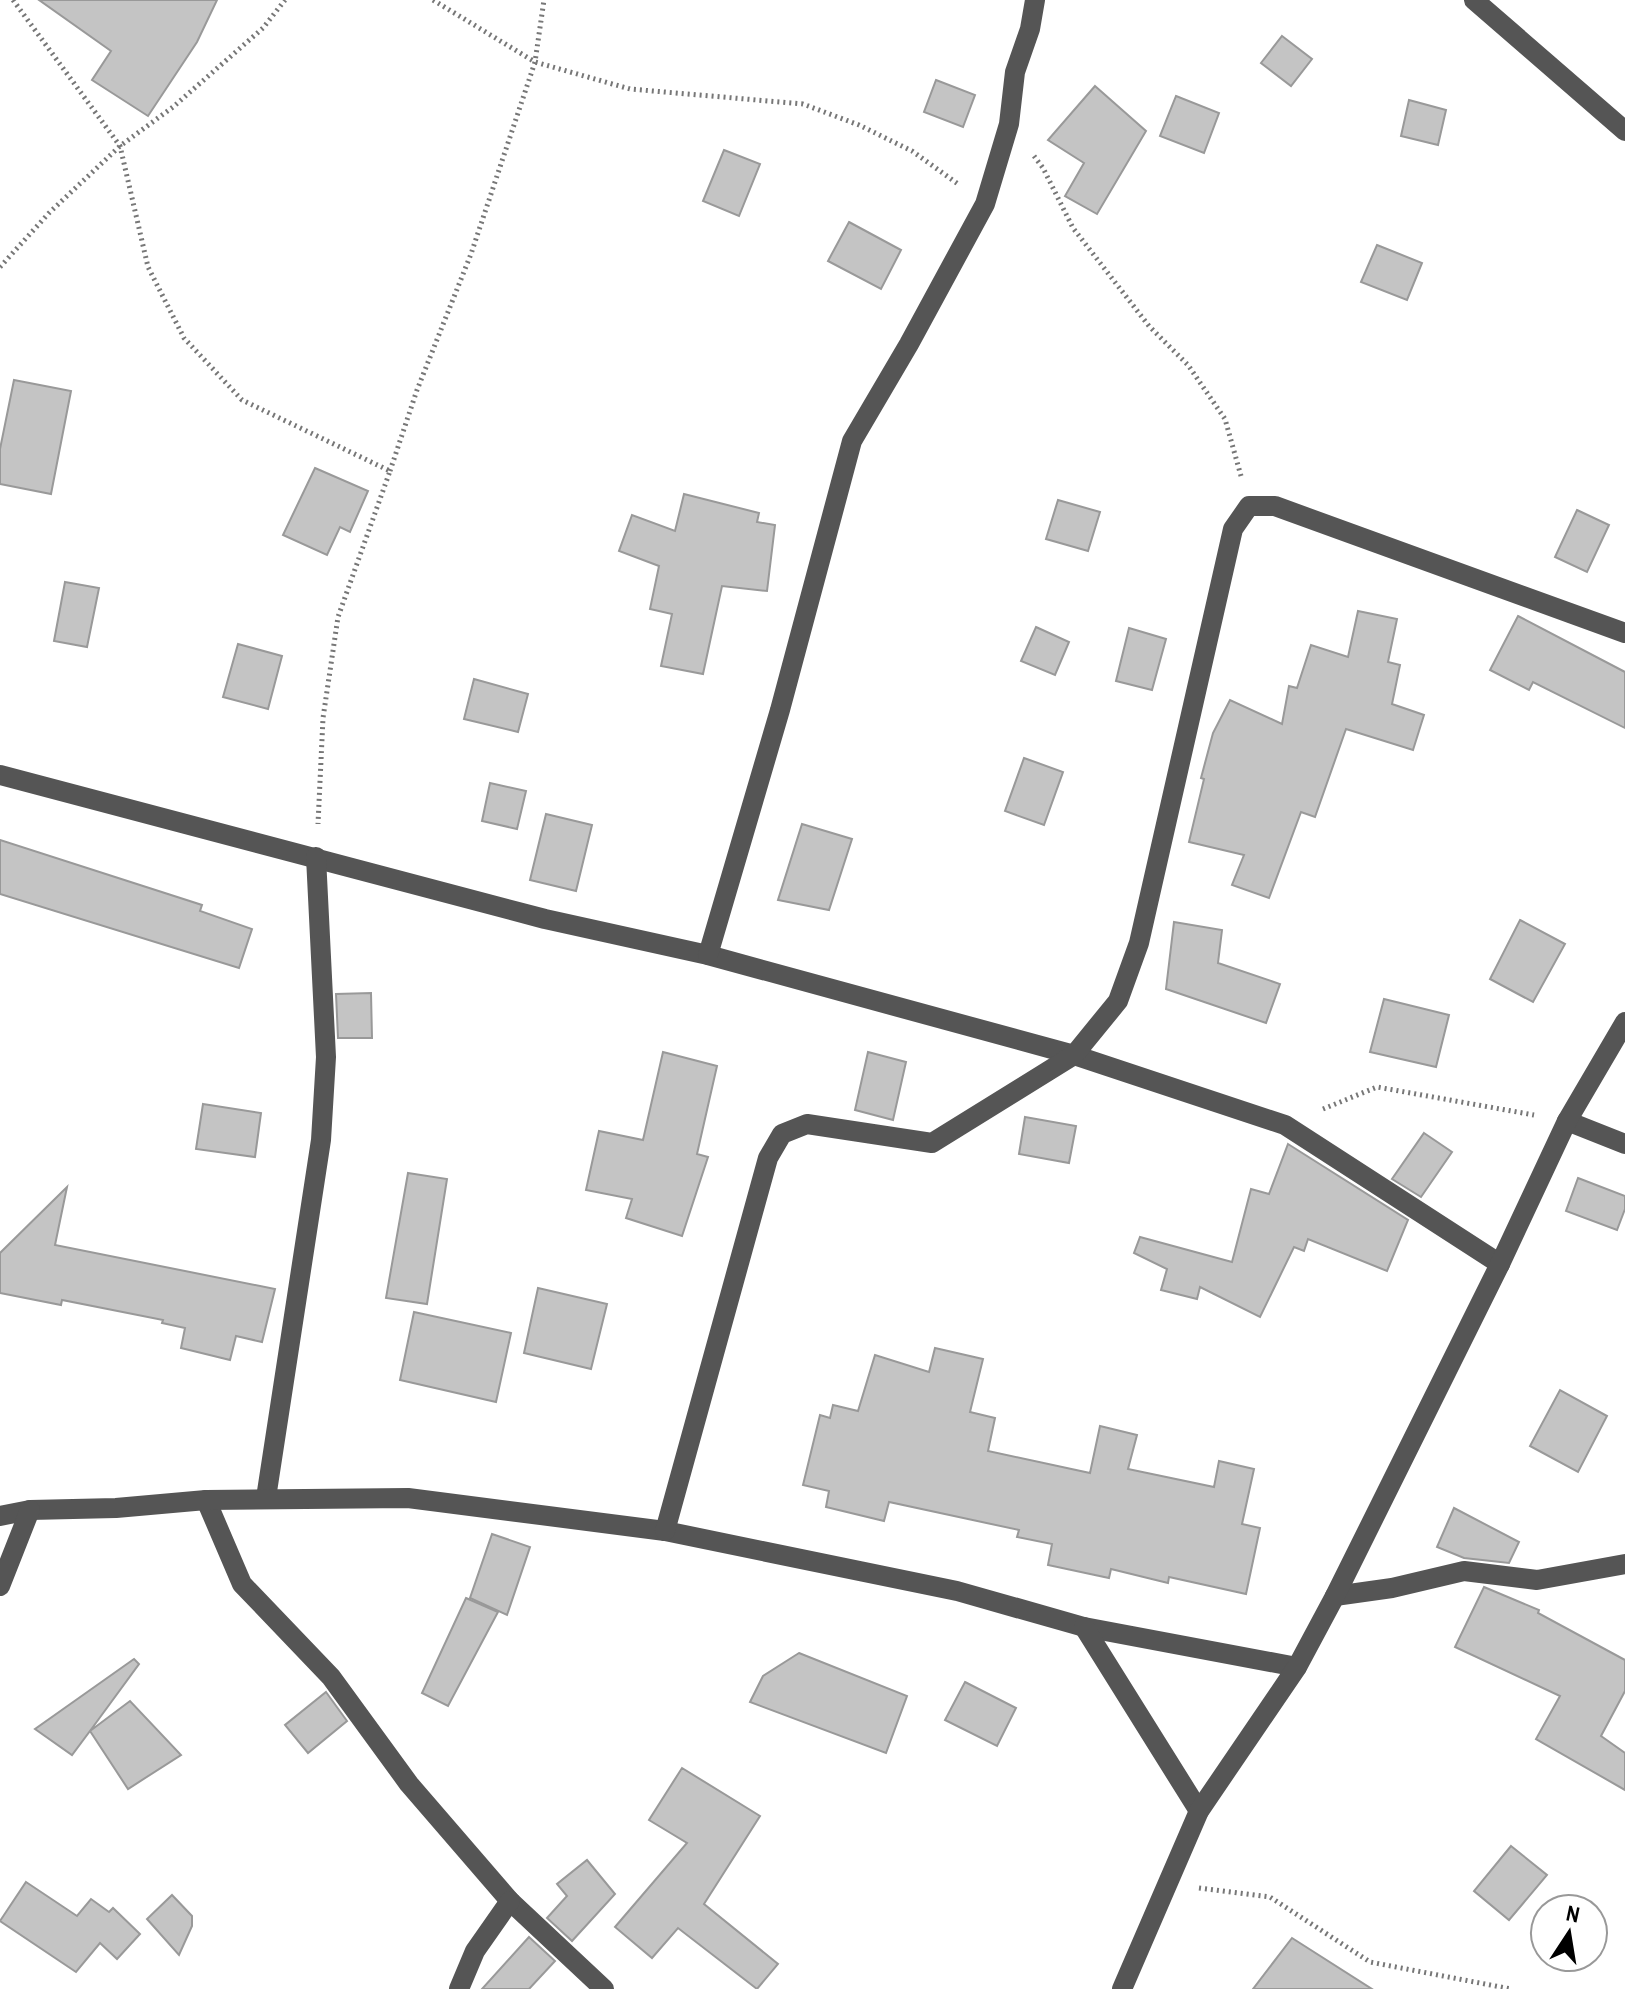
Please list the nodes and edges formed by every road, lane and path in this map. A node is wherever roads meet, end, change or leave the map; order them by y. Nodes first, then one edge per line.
1 (13, 0) edge
2 (285, 0) edge
3 (433, 0) edge
4 (544, 0) edge
5 (1035, 0) edge
6 (1474, 0) edge
7 (535, 62) junction
8 (1009, 124) junction
9 (1625, 131) edge
10 (120, 146) junction
11 (985, 204) junction
12 (0, 267) edge
13 (390, 471) junction
14 (1249, 506) junction
15 (1625, 633) edge
16 (0, 775) edge
17 (316, 857) junction
18 (708, 955) junction
19 (1625, 1022) edge
20 (1074, 1055) junction
21 (1567, 1121) junction
22 (1285, 1125) junction
23 (1625, 1144) edge
24 (1500, 1264) junction
25 (266, 1498) junction
26 (206, 1500) junction
27 (30, 1510) junction
28 (0, 1516) edge
29 (665, 1531) junction
30 (1625, 1564) edge
31 (0, 1586) edge
32 (1335, 1596) junction
33 (1084, 1627) junction
34 (1297, 1667) junction
35 (1199, 1811) junction
36 (1166, 1884) junction
37 (510, 1901) junction
38 (459, 1989) edge
39 (604, 1989) edge
40 (1122, 1989) edge
41 (1511, 1989) edge

1 - 10 path
2 - 10 path
3 - 7 path
4 - 7 path
5 - 8 street
6 - 9 street
7 - 11 path
7 - 13 path
8 - 11 street
8 - 14 path
10 - 12 path
10 - 13 path
11 - 18 street
13 - 17 path
14 - 15 street
14 - 20 street
16 - 17 street
17 - 18 street
17 - 25 street
18 - 20 street
19 - 21 street
20 - 22 street
20 - 29 street
21 - 22 path
21 - 23 street
21 - 24 street
22 - 24 street
24 - 32 street
25 - 26 street
25 - 29 street
26 - 27 street
26 - 37 street
27 - 28 street
27 - 31 street
29 - 33 street
30 - 32 street
32 - 34 street
33 - 34 street
33 - 35 street
34 - 35 street
35 - 36 street
36 - 40 street
36 - 41 path
37 - 38 street
37 - 39 street

